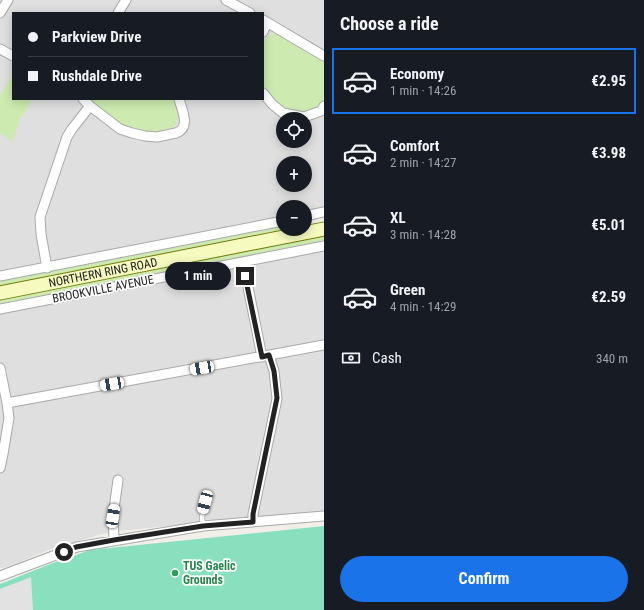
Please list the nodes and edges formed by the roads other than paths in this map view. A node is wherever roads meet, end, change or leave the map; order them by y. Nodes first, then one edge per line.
1 (8, 0) edge
2 (126, 0) edge
3 (226, 0) edge
4 (119, 12) edge
5 (248, 12) edge
6 (0, 13) edge
7 (265, 21) edge
8 (0, 49) edge
9 (12, 55) edge
10 (324, 56) edge
11 (264, 94) edge
12 (84, 100) edge
13 (179, 100) edge
14 (90, 106) junction
15 (324, 106) edge
16 (324, 212) edge
17 (312, 215) edge
18 (276, 222) edge
19 (324, 229) edge
20 (324, 246) edge
21 (242, 262) junction
22 (47, 268) junction
23 (0, 276) edge
24 (0, 293) edge
25 (0, 309) edge
26 (324, 345) edge
27 (265, 356) junction
28 (0, 368) edge
29 (7, 403) junction
30 (0, 468) edge
31 (118, 480) dead end
32 (205, 502) dead end
33 (324, 516) edge
34 (253, 522) junction
35 (203, 526) junction
36 (114, 540) junction
37 (0, 576) edge

1 - 6 street
2 - 4 street
3 - 5 street
7 - 10 street
8 - 9 street
11 - 15 street
12 - 14 street
13 - 14 street
14 - 22 street
16 - 17 street
18 - 22 street
19 - 24 main road, NORTHERN RING ROAD
20 - 21 street, BROOKVILLE AVENUE
21 - 25 street, BROOKVILLE AVENUE
21 - 27 street
22 - 23 street
26 - 27 street
27 - 29 street
27 - 34 street
28 - 29 street
29 - 30 street
31 - 36 street
32 - 35 lane
33 - 34 street
34 - 35 street
35 - 36 street
36 - 37 street

